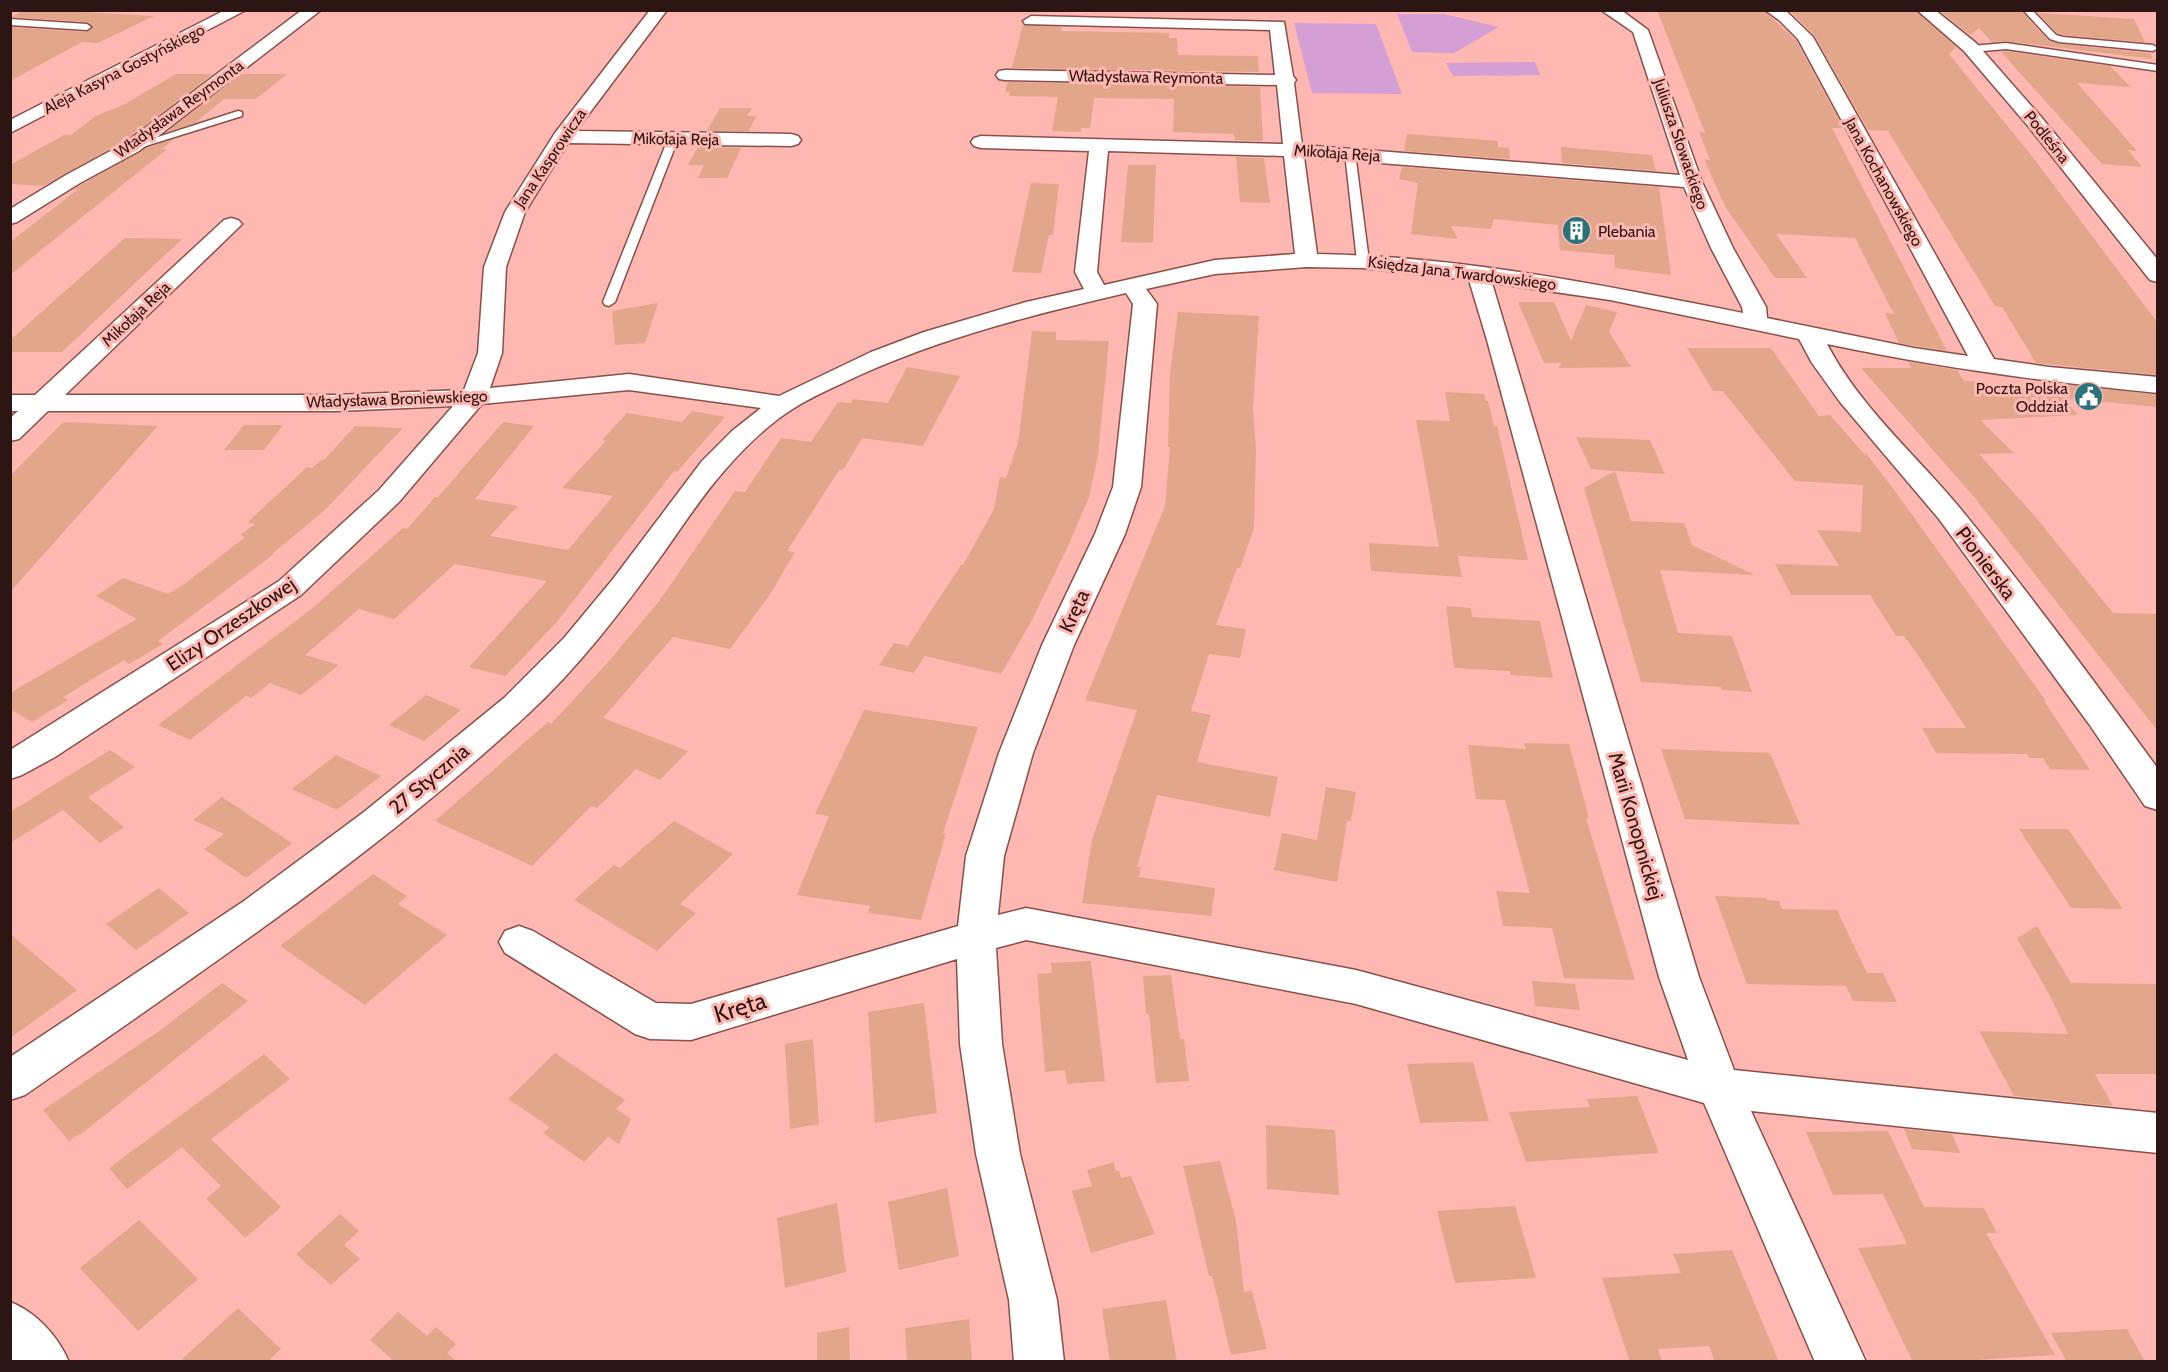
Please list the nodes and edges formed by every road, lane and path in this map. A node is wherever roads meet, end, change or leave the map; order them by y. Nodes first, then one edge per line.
1 (238, 10) edge
2 (313, 10) edge
3 (659, 10) edge
4 (1609, 10) edge
5 (1773, 10) edge
6 (1925, 10) edge
7 (2027, 10) edge
8 (1031, 21) dead end
9 (10, 22) edge
10 (87, 27) dead end
11 (2153, 48) dead end
12 (1971, 49) junction
13 (2157, 68) edge
14 (1005, 75) dead end
15 (1287, 80) junction
16 (238, 114) dead end
17 (10, 128) edge
18 (562, 137) junction
19 (673, 139) junction
20 (791, 140) dead end
21 (981, 142) dead end
22 (1100, 145) junction
23 (132, 147) junction
24 (1293, 150) junction
25 (1350, 153) junction
26 (1692, 182) junction
27 (10, 218) edge
28 (231, 224) dead end
29 (1307, 260) junction
30 (1363, 261) junction
31 (1478, 274) junction
32 (2157, 275) edge
33 (1114, 288) junction
34 (609, 302) dead end
35 (1755, 322) junction
36 (1809, 334) junction
37 (1984, 363) junction
38 (2157, 385) edge
39 (474, 397) junction
40 (10, 403) edge
41 (41, 403) junction
42 (782, 404) junction
43 (10, 433) edge
44 (10, 766) edge
45 (2157, 797) edge
46 (976, 937) junction
47 (519, 942) dead end
48 (10, 1081) edge
49 (1719, 1088) junction
50 (2157, 1133) edge
51 (10, 1326) edge
52 (44, 1362) edge
53 (1039, 1362) edge
54 (1841, 1362) edge

1 - 17 street, Aleja Kasyna Gostyńskiego
2 - 23 street, Władysława Reymonta
3 - 18 street, Jana Kasprowicza
4 - 26 street, Juliusza Słowackiego
5 - 37 street, Jana Kochanowskiego
6 - 12 street, Podleśna
7 - 11 lane
8 - 15 street
9 - 10 lane
12 - 13 lane
12 - 32 street, Podleśna
14 - 15 street, Władysława Reymonta
15 - 24 street
16 - 23 lane
18 - 19 street, Mikołaja Reja
18 - 39 street, Jana Kasprowicza
19 - 20 street, Mikołaja Reja
19 - 34 lane
21 - 22 street, Mikołaja Reja
22 - 24 street, Mikołaja Reja
22 - 33 street, Kręta
23 - 27 street, Władysława Reymonta
24 - 25 street, Mikołaja Reja
24 - 29 street
25 - 26 street, Mikołaja Reja
25 - 30 lane
26 - 35 street, Juliusza Słowackiego
28 - 41 street, Mikołaja Reja
29 - 30 street, Księdza Jana Twardowskiego
29 - 33 street, Księdza Jana Twardowskiego
30 - 31 street, Księdza Jana Twardowskiego
31 - 35 street, Księdza Jana Twardowskiego
31 - 49 street, Marii Konopnickiej
33 - 42 street, Księdza Jana Twardowskiego
33 - 46 street, Kręta
35 - 36 street, Księdza Jana Twardowskiego
36 - 37 street, Księdza Jana Twardowskiego
36 - 45 street, Pionierska
37 - 38 street, Księdza Jana Twardowskiego
39 - 41 street, Władysława Broniewskiego
39 - 42 street, Władysława Broniewskiego
39 - 44 street, Elizy Orzeszkowej
40 - 41 street, Władysława Broniewskiego
41 - 43 street, Mikołaja Reja
42 - 48 street, 27 Stycznia
46 - 47 street, Kręta
46 - 49 street
46 - 53 street, Kręta
49 - 50 street
49 - 54 street, Marii Konopnickiej
51 - 52 street

